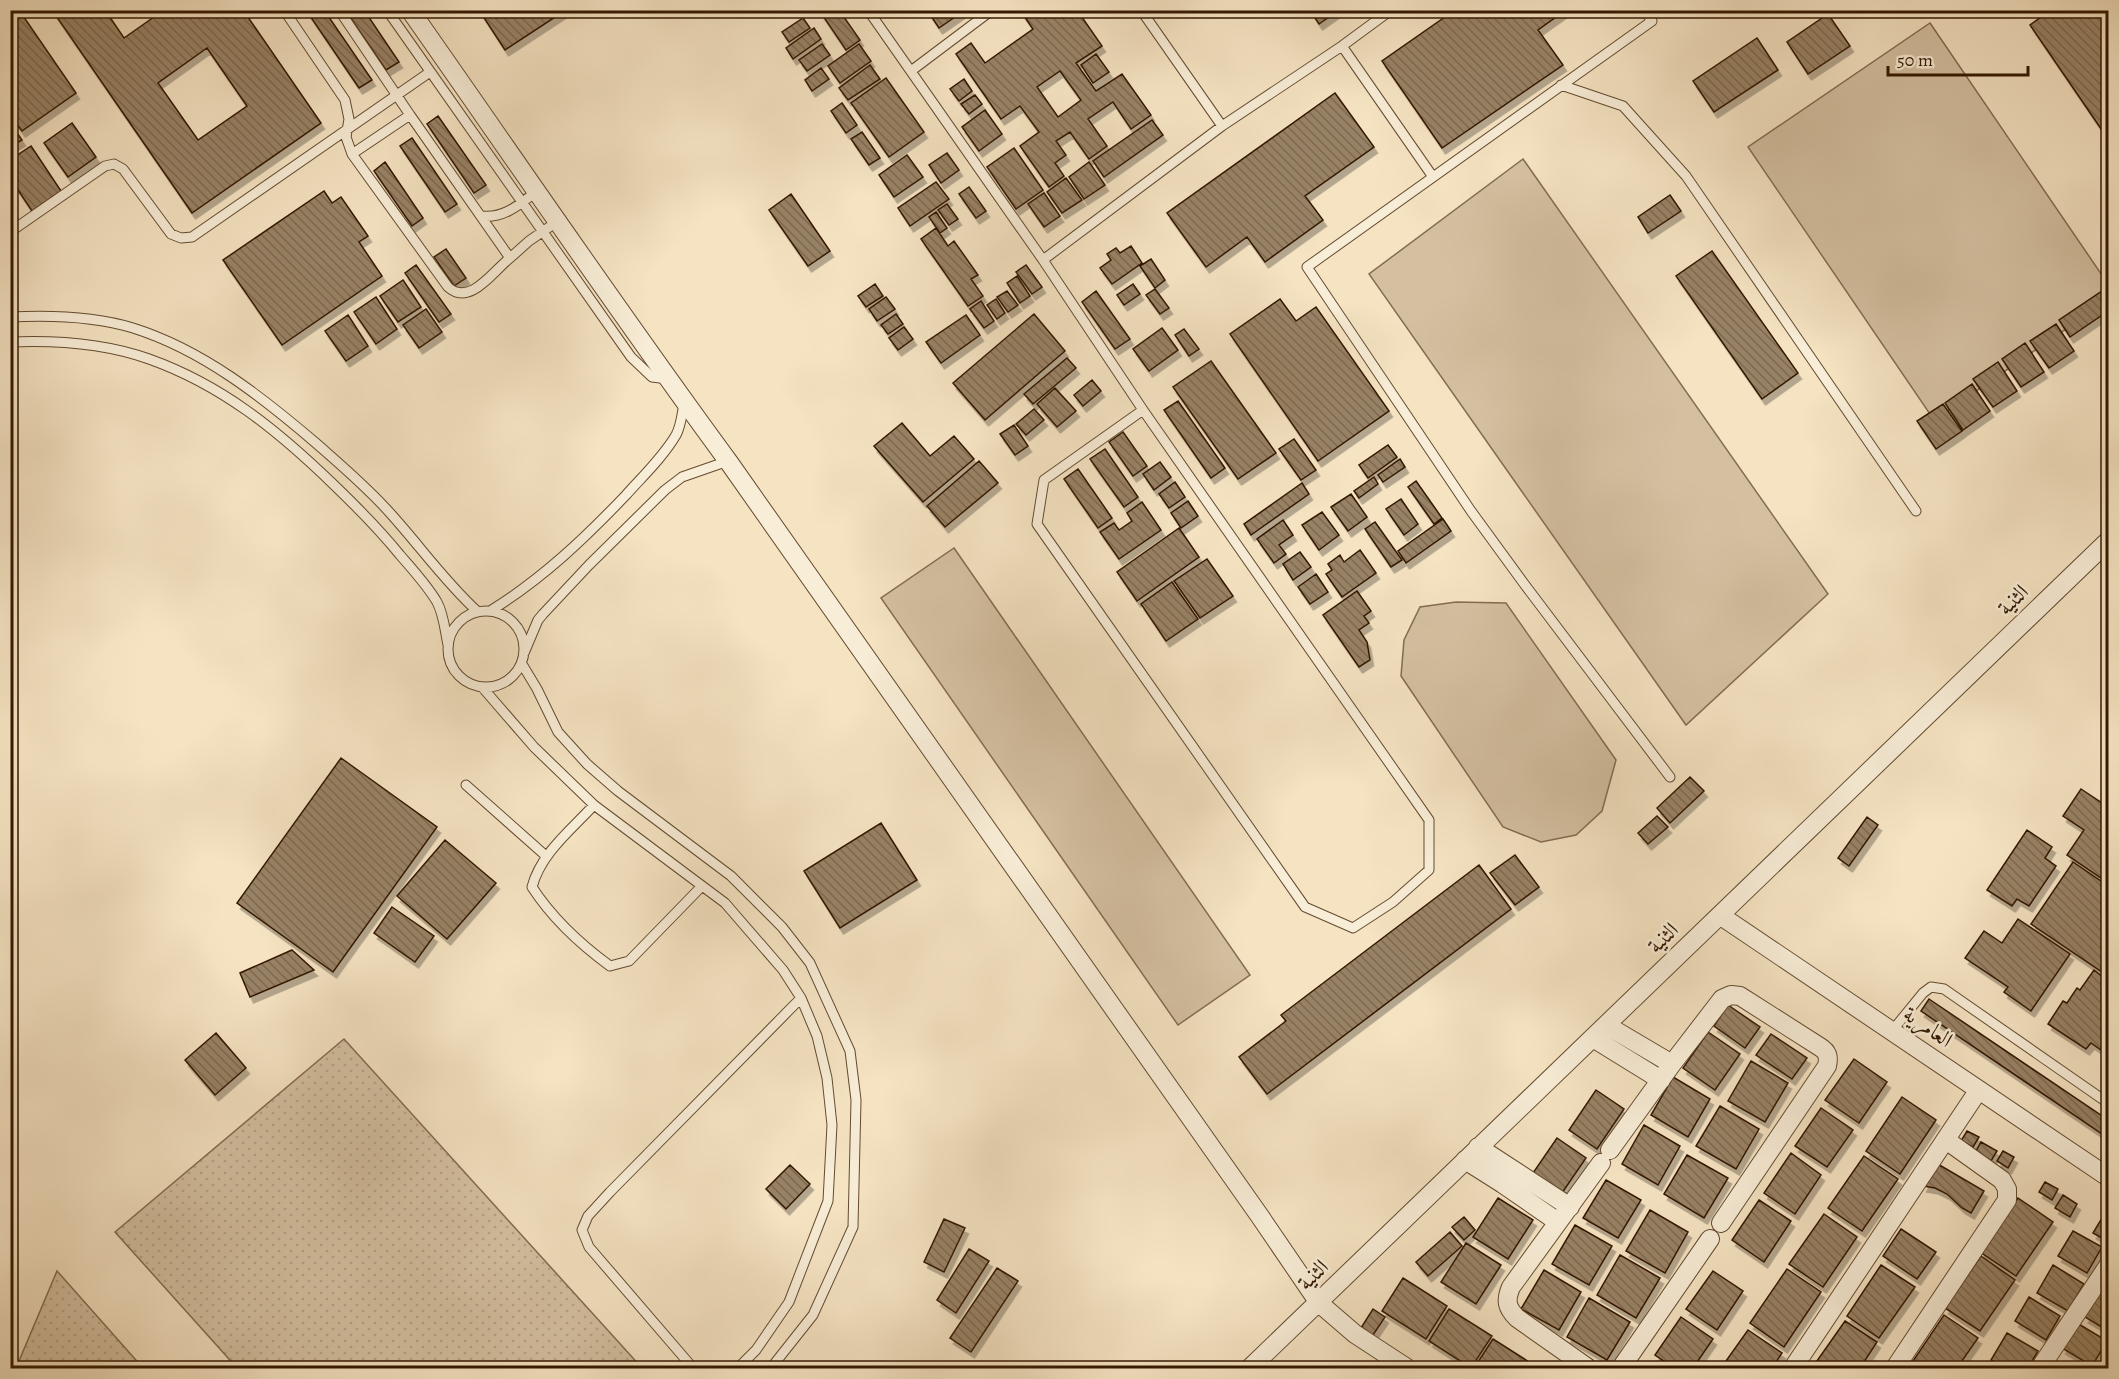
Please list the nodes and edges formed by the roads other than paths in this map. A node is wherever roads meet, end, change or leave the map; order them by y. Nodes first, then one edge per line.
1 (284, 10) edge
2 (339, 10) edge
3 (387, 10) edge
4 (410, 10) edge
5 (868, 10) edge
6 (992, 10) edge
7 (1141, 10) edge
8 (1391, 10) edge
9 (1644, 10) edge
10 (1342, 46) junction
11 (911, 71) junction
12 (430, 72) junction
13 (1561, 86) junction
14 (398, 94) junction
15 (410, 115) junction
16 (1222, 126) junction
17 (346, 129) junction
18 (352, 154) junction
19 (1433, 177) junction
20 (537, 190) junction
21 (521, 203) junction
22 (481, 216) junction
23 (558, 221) junction
24 (10, 232) edge
25 (542, 232) junction
26 (510, 258) junction
27 (1043, 260) junction
28 (10, 317) edge
29 (10, 342) edge
30 (668, 379) junction
31 (685, 402) junction
32 (1143, 410) junction
33 (728, 461) junction
34 (1916, 511) dead end
35 (2109, 541) edge
36 (490, 611) junction
37 (478, 612) junction
38 (448, 645) junction
39 (524, 653) junction
40 (522, 664) junction
41 (482, 687) junction
42 (1670, 777) dead end
43 (466, 785) dead end
44 (594, 805) junction
45 (546, 856) junction
46 (702, 886) junction
47 (1721, 916) junction
48 (801, 998) junction
49 (1606, 1025) junction
50 (1892, 1031) junction
51 (1593, 1038) junction
52 (1672, 1064) junction
53 (1661, 1080) junction
54 (1978, 1091) junction
55 (2109, 1103) edge
56 (1946, 1140) junction
57 (1472, 1153) junction
58 (2109, 1177) edge
59 (1570, 1207) junction
60 (1558, 1222) junction
61 (1721, 1223) dead end
62 (1710, 1239) dead end
63 (2109, 1266) edge
64 (1319, 1303) junction
65 (693, 1368) edge
66 (738, 1368) edge
67 (771, 1368) edge
68 (1250, 1368) edge
69 (1407, 1368) edge
70 (1588, 1368) edge
71 (1621, 1368) edge
72 (1794, 1368) edge
73 (1895, 1368) edge
74 (2040, 1368) edge

1 - 17 lane
2 - 14 lane
3 - 12 lane
4 - 20 street
5 - 11 lane
6 - 11 lane
7 - 16 lane
8 - 10 lane
9 - 13 lane
10 - 16 lane
10 - 19 lane
11 - 27 lane
12 - 14 lane
12 - 21 lane
13 - 19 lane
13 - 34 lane
14 - 15 lane
14 - 17 lane
15 - 18 lane
15 - 22 lane
16 - 27 lane
17 - 18 lane
17 - 24 lane
18 - 26 lane
19 - 42 lane
20 - 21 lane
20 - 23 street
21 - 22 lane
21 - 25 lane
22 - 26 lane
23 - 25 lane
23 - 30 street
25 - 26 lane
25 - 30 lane
27 - 32 lane
28 - 37 lane
29 - 38 lane
30 - 31 street
31 - 33 street
31 - 36 lane
32 - 32 lane
33 - 39 lane
33 - 64 street
35 - 47 street, الثنية
36 - 37 lane
36 - 39 lane
37 - 38 lane
38 - 41 lane
39 - 40 lane
40 - 41 lane
40 - 67 lane
41 - 44 lane
43 - 45 lane
44 - 45 lane
44 - 46 lane
45 - 46 lane
46 - 48 lane
47 - 49 street, الثنية
47 - 50 street, العامرية
48 - 65 lane
48 - 66 lane
49 - 51 street, الثنية
49 - 52 street
50 - 54 street, العامرية
50 - 55 lane
51 - 53 street
51 - 57 street, الثنية
52 - 53 street
52 - 61 street
53 - 59 street
54 - 56 street
54 - 58 street, العامرية
56 - 72 street
56 - 73 street
57 - 59 street
57 - 60 street
57 - 64 street, الثنية
59 - 60 street
60 - 70 street
62 - 71 street
63 - 74 street
64 - 68 street, الثنية
64 - 69 street

